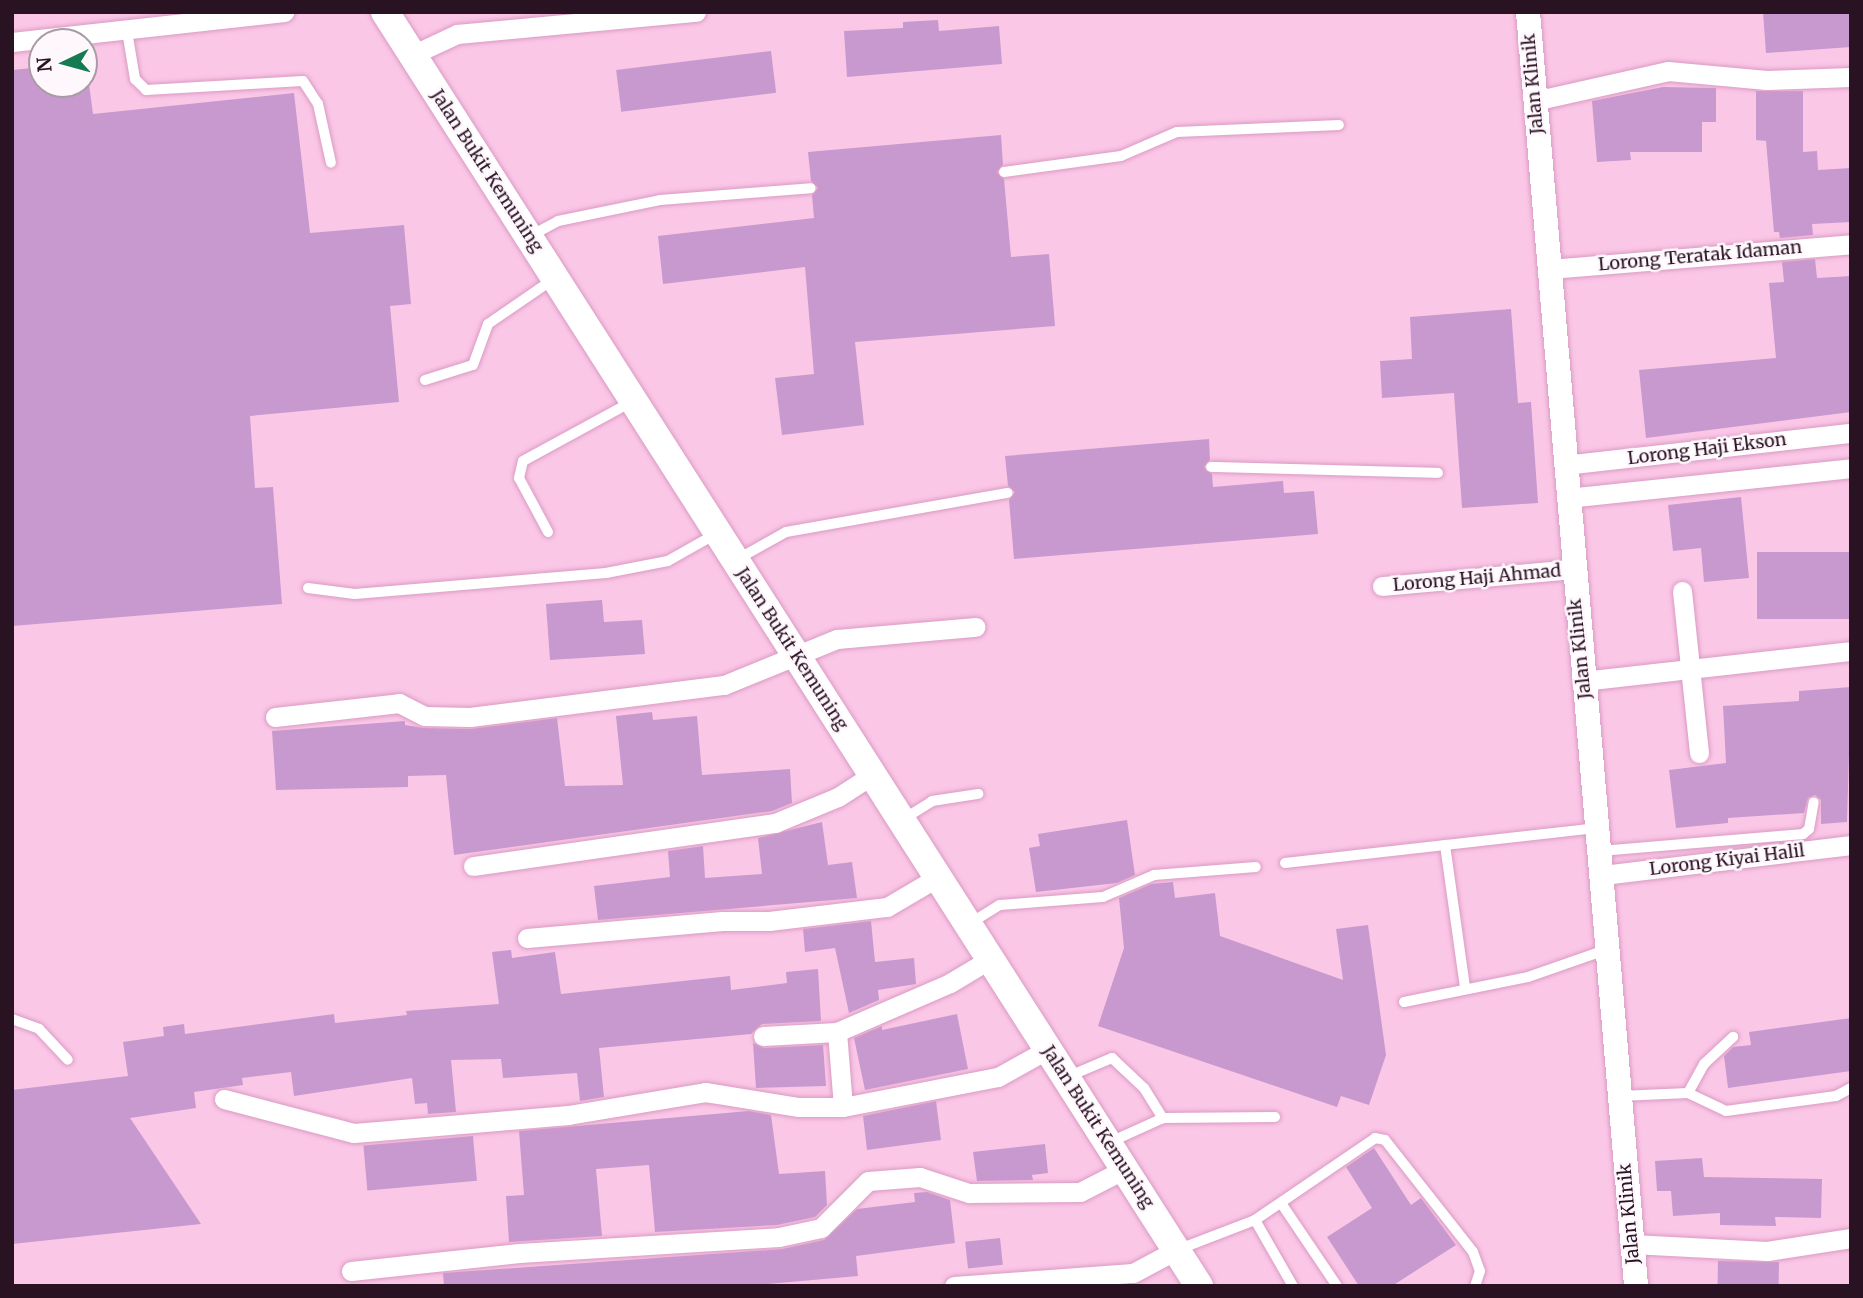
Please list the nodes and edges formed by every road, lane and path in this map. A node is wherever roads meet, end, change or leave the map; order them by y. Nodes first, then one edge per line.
1 (284, 12) edge
2 (385, 12) edge
3 (696, 12) edge
4 (1528, 12) edge
5 (219, 17) edge
6 (127, 31) junction
7 (12, 42) edge
8 (412, 55) junction
9 (1851, 77) edge
10 (1534, 101) junction
11 (1339, 125) dead end
12 (331, 163) dead end
13 (1004, 172) dead end
14 (811, 188) dead end
15 (528, 237) junction
16 (1851, 244) edge
17 (1550, 269) junction
18 (555, 278) junction
19 (425, 380) dead end
20 (634, 401) junction
21 (1851, 433) edge
22 (1564, 465) junction
23 (1211, 467) dead end
24 (1851, 468) edge
25 (1438, 473) dead end
26 (1008, 493) dead end
27 (1567, 498) junction
28 (548, 532) dead end
29 (718, 533) junction
30 (736, 561) junction
31 (1572, 569) junction
32 (1382, 586) dead end
33 (308, 588) dead end
34 (1682, 591) dead end
35 (975, 627) dead end
36 (1851, 651) edge
37 (796, 654) junction
38 (1690, 666) junction
39 (1583, 681) junction
40 (275, 717) dead end
41 (1699, 753) dead end
42 (872, 775) junction
43 (978, 794) dead end
44 (1814, 802) dead end
45 (902, 820) junction
46 (1445, 845) junction
47 (1851, 845) edge
48 (1600, 851) junction
49 (1285, 863) dead end
50 (473, 866) dead end
51 (1256, 867) dead end
52 (938, 877) junction
53 (968, 925) junction
54 (527, 938) dead end
55 (1609, 949) junction
56 (990, 959) junction
57 (1465, 988) junction
58 (1404, 1002) dead end
59 (12, 1019) edge
60 (837, 1032) junction
61 (763, 1036) dead end
62 (1733, 1037) dead end
63 (1048, 1049) junction
64 (68, 1060) dead end
65 (1066, 1078) junction
66 (1851, 1088) edge
67 (1688, 1093) junction
68 (1620, 1096) junction
69 (224, 1099) dead end
70 (843, 1107) junction
71 (1275, 1117) dead end
72 (1163, 1118) junction
73 (1108, 1143) junction
74 (1125, 1169) junction
75 (1281, 1203) junction
76 (1255, 1220) junction
77 (1851, 1238) edge
78 (1632, 1244) junction
79 (1176, 1250) junction
80 (351, 1271) dead end
81 (954, 1286) edge
82 (1199, 1286) edge
83 (1293, 1286) edge
84 (1337, 1286) edge
85 (1475, 1286) edge
86 (1636, 1286) edge

1 - 5 street
2 - 8 main road, Jalan Bukit Kemuning
3 - 8 street
4 - 10 street, Jalan Klinik
5 - 6 street
6 - 7 street
6 - 12 lane
8 - 15 main road, Jalan Bukit Kemuning
9 - 10 street
10 - 17 street, Jalan Klinik
11 - 13 lane
14 - 15 lane
15 - 18 main road, Jalan Bukit Kemuning
16 - 17 street, Lorong Teratak Idaman
17 - 22 street, Jalan Klinik
18 - 19 lane
18 - 20 main road, Jalan Bukit Kemuning
20 - 28 lane
20 - 29 main road, Jalan Bukit Kemuning
21 - 22 street, Lorong Haji Ekson
22 - 27 street, Jalan Klinik
23 - 25 lane
24 - 27 street
26 - 30 lane
27 - 31 street, Jalan Klinik
29 - 30 main road, Jalan Bukit Kemuning
29 - 33 lane
30 - 37 main road, Jalan Bukit Kemuning
31 - 32 street, Lorong Haji Ahmad
31 - 39 street, Jalan Klinik
34 - 38 street
35 - 37 street
36 - 38 street
37 - 40 street
37 - 42 main road, Jalan Bukit Kemuning
38 - 39 street
38 - 41 street
39 - 48 street, Jalan Klinik
42 - 45 main road, Jalan Bukit Kemuning
42 - 50 street
43 - 45 lane
44 - 48 lane
45 - 52 main road, Jalan Bukit Kemuning
46 - 48 lane
46 - 49 lane
46 - 57 lane
47 - 48 street, Lorong Kiyai Halil
48 - 55 street, Jalan Klinik
51 - 53 lane
52 - 53 main road, Jalan Bukit Kemuning
52 - 54 street
53 - 56 main road, Jalan Bukit Kemuning
55 - 57 lane
55 - 68 street, Jalan Klinik
56 - 60 street
56 - 63 main road, Jalan Bukit Kemuning
57 - 58 lane
59 - 64 lane
60 - 61 street
60 - 70 street
62 - 67 lane
63 - 65 main road, Jalan Bukit Kemuning
63 - 70 street
65 - 72 lane
65 - 73 main road, Jalan Bukit Kemuning
66 - 67 lane
67 - 68 lane
68 - 78 street, Jalan Klinik
69 - 70 street
71 - 72 lane
72 - 73 lane
73 - 74 main road, Jalan Bukit Kemuning
74 - 79 main road, Jalan Bukit Kemuning
74 - 80 street
75 - 76 lane
75 - 84 lane
75 - 85 lane
76 - 79 lane
76 - 83 lane
77 - 78 street
78 - 86 street, Jalan Klinik
79 - 81 street
79 - 82 main road, Jalan Bukit Kemuning

